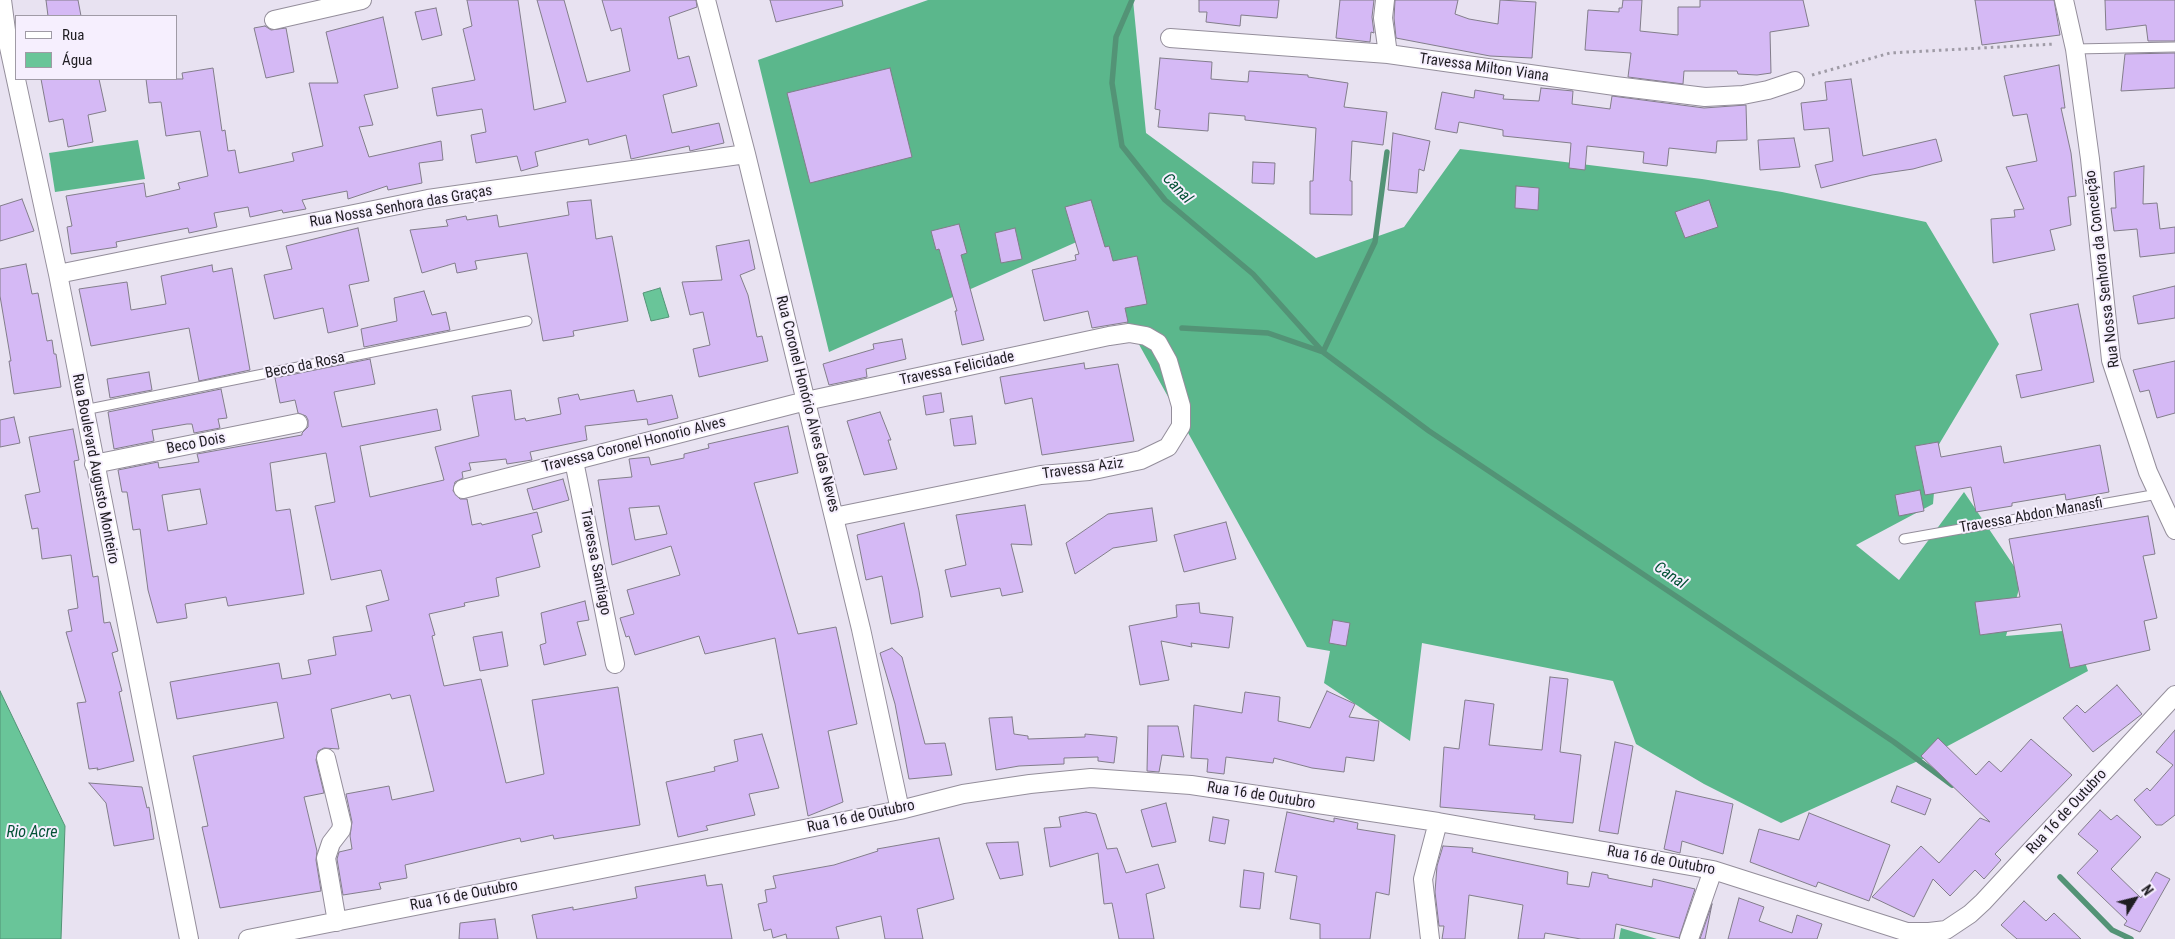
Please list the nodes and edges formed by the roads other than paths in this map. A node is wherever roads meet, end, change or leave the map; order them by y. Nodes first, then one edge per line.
1 (2, 0) edge
2 (362, 0) edge
3 (706, 0) edge
4 (1385, 0) edge
5 (2064, 0) edge
6 (274, 20) dead end
7 (3, 38) edge
8 (1170, 38) dead end
9 (2074, 46) junction
10 (2175, 47) edge
11 (1388, 54) junction
12 (1794, 80) road end
13 (746, 154) junction
14 (58, 274) junction
15 (527, 321) dead end
16 (1108, 336) joint
17 (806, 401) junction
18 (84, 410) junction
19 (298, 423) dead end
20 (574, 461) junction
21 (94, 464) junction
22 (463, 488) dead end
23 (2158, 494) junction
24 (834, 518) junction
25 (2175, 530) edge
26 (1904, 539) dead end
27 (615, 664) dead end
28 (2175, 694) edge
29 (326, 758) dead end
30 (900, 810) junction
31 (1438, 822) junction
32 (1713, 870) junction
33 (337, 922) junction
34 (1905, 936) edge
35 (189, 939) edge
36 (248, 939) edge
37 (1430, 939) edge
38 (1689, 939) edge

1 - 7 street, Rua Boulevard Augusto Monteiro
2 - 6 street
3 - 13 street, Rua Coronel Honório Alves das Neves
4 - 11 street
5 - 9 street, Rua Nossa Senhora da Conceição
7 - 14 street, Rua Boulevard Augusto Monteiro
8 - 11 street, Travessa Milton Viana
9 - 10 lane
9 - 23 street, Rua Nossa Senhora da Conceição
11 - 12 street, Travessa Milton Viana
13 - 14 street, Rua Nossa Senhora das Graças
13 - 17 street, Rua Coronel Honório Alves das Neves
14 - 18 street, Rua Boulevard Augusto Monteiro
15 - 18 lane, Beco da Rosa
16 - 17 street, Travessa Felicidade
16 - 24 street, Travessa Aziz
17 - 20 street, Travessa Coronel Honorio Alves
17 - 24 street, Rua Coronel Honório Alves das Neves
18 - 21 street, Rua Boulevard Augusto Monteiro
19 - 21 street, Beco Dois
20 - 22 street, Travessa Coronel Honorio Alves
20 - 27 street, Travessa Santiago
21 - 35 street, Rua Boulevard Augusto Monteiro
23 - 25 street, Rua Nossa Senhora da Conceição
23 - 26 lane, Travessa Abdon Manasfi
24 - 30 street, Rua Coronel Honório Alves das Neves
28 - 34 street, Rua 16 de Outubro
29 - 33 street
30 - 31 street, Rua 16 de Outubro
30 - 33 street, Rua 16 de Outubro
31 - 32 street, Rua 16 de Outubro
31 - 37 street
32 - 34 street, Rua 16 de Outubro
32 - 38 street
33 - 36 street, Rua 16 de Outubro

